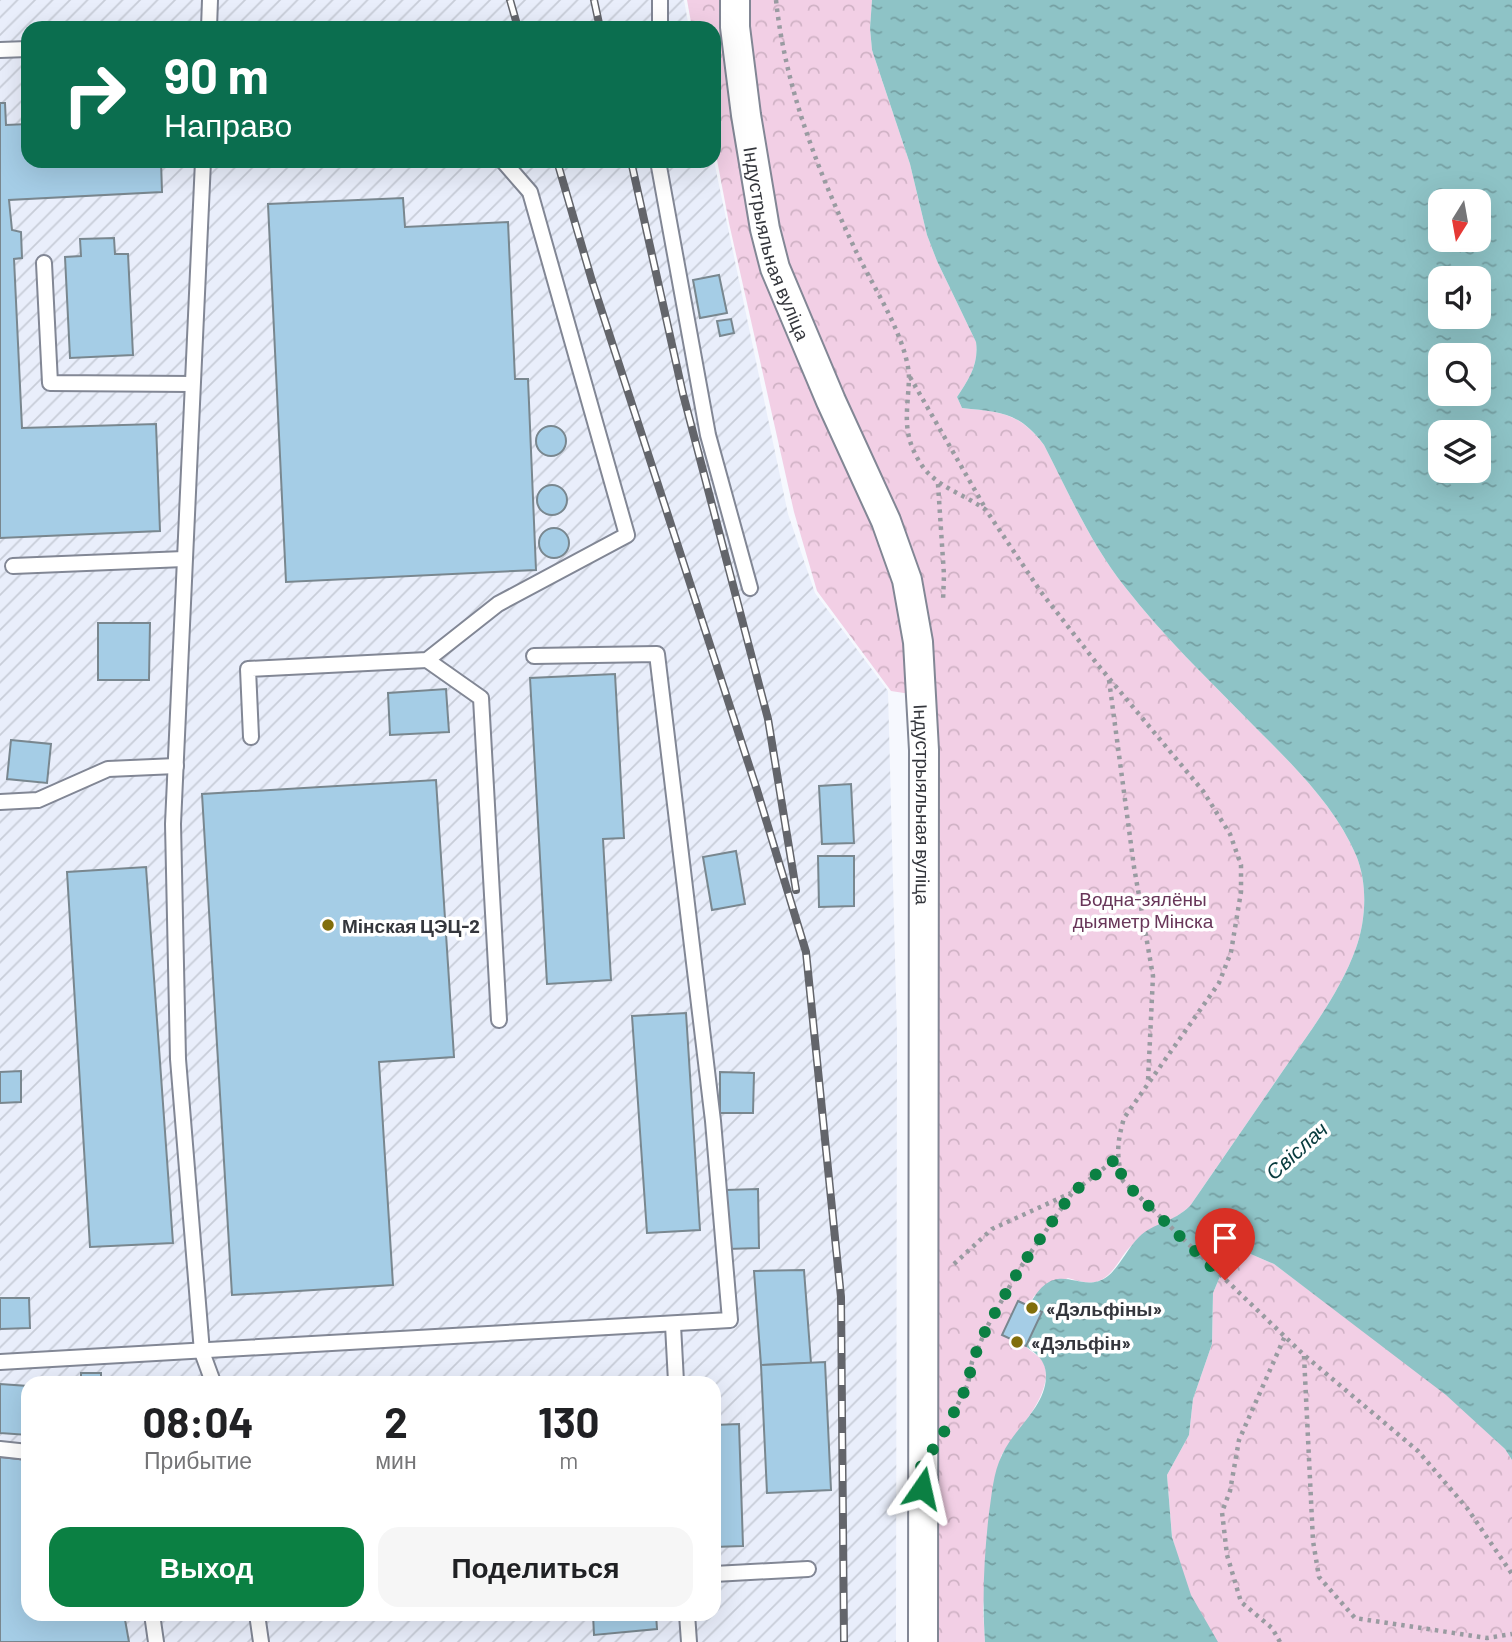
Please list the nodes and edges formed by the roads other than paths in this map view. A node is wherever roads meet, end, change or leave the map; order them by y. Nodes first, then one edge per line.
1 (210, 0) edge
2 (660, 0) edge
3 (735, 0) edge
4 (209, 21) edge
5 (660, 21) edge
6 (21, 49) edge
7 (0, 50) edge
8 (203, 168) edge
9 (509, 168) edge
10 (659, 168) edge
11 (44, 263) dead end
12 (192, 384) junction
13 (184, 559) junction
14 (13, 566) dead end
15 (750, 588) dead end
16 (534, 656) dead end
17 (427, 660) junction
18 (251, 737) dead end
19 (176, 766) junction
20 (0, 802) edge
21 (499, 1020) dead end
22 (673, 1325) junction
23 (202, 1352) junction
24 (0, 1362) edge
25 (211, 1376) edge
26 (676, 1376) edge
27 (0, 1449) edge
28 (21, 1451) edge
29 (808, 1569) dead end
30 (721, 1574) edge
31 (153, 1621) edge
32 (258, 1621) edge
33 (688, 1621) edge
34 (156, 1642) edge
35 (261, 1642) edge
36 (689, 1642) edge
37 (923, 1642) edge

1 - 4 lane
2 - 5 lane
3 - 37 street, Індустрыяльная вуліца
6 - 7 lane
8 - 12 lane
9 - 17 lane
10 - 15 lane
11 - 12 lane
12 - 13 lane
13 - 14 lane
13 - 19 lane
16 - 22 lane
17 - 18 lane
17 - 21 lane
19 - 20 lane
19 - 23 lane
22 - 23 lane
22 - 26 lane
23 - 24 lane
23 - 25 lane
27 - 28 lane
29 - 30 lane
31 - 34 lane
32 - 35 lane
33 - 36 lane

